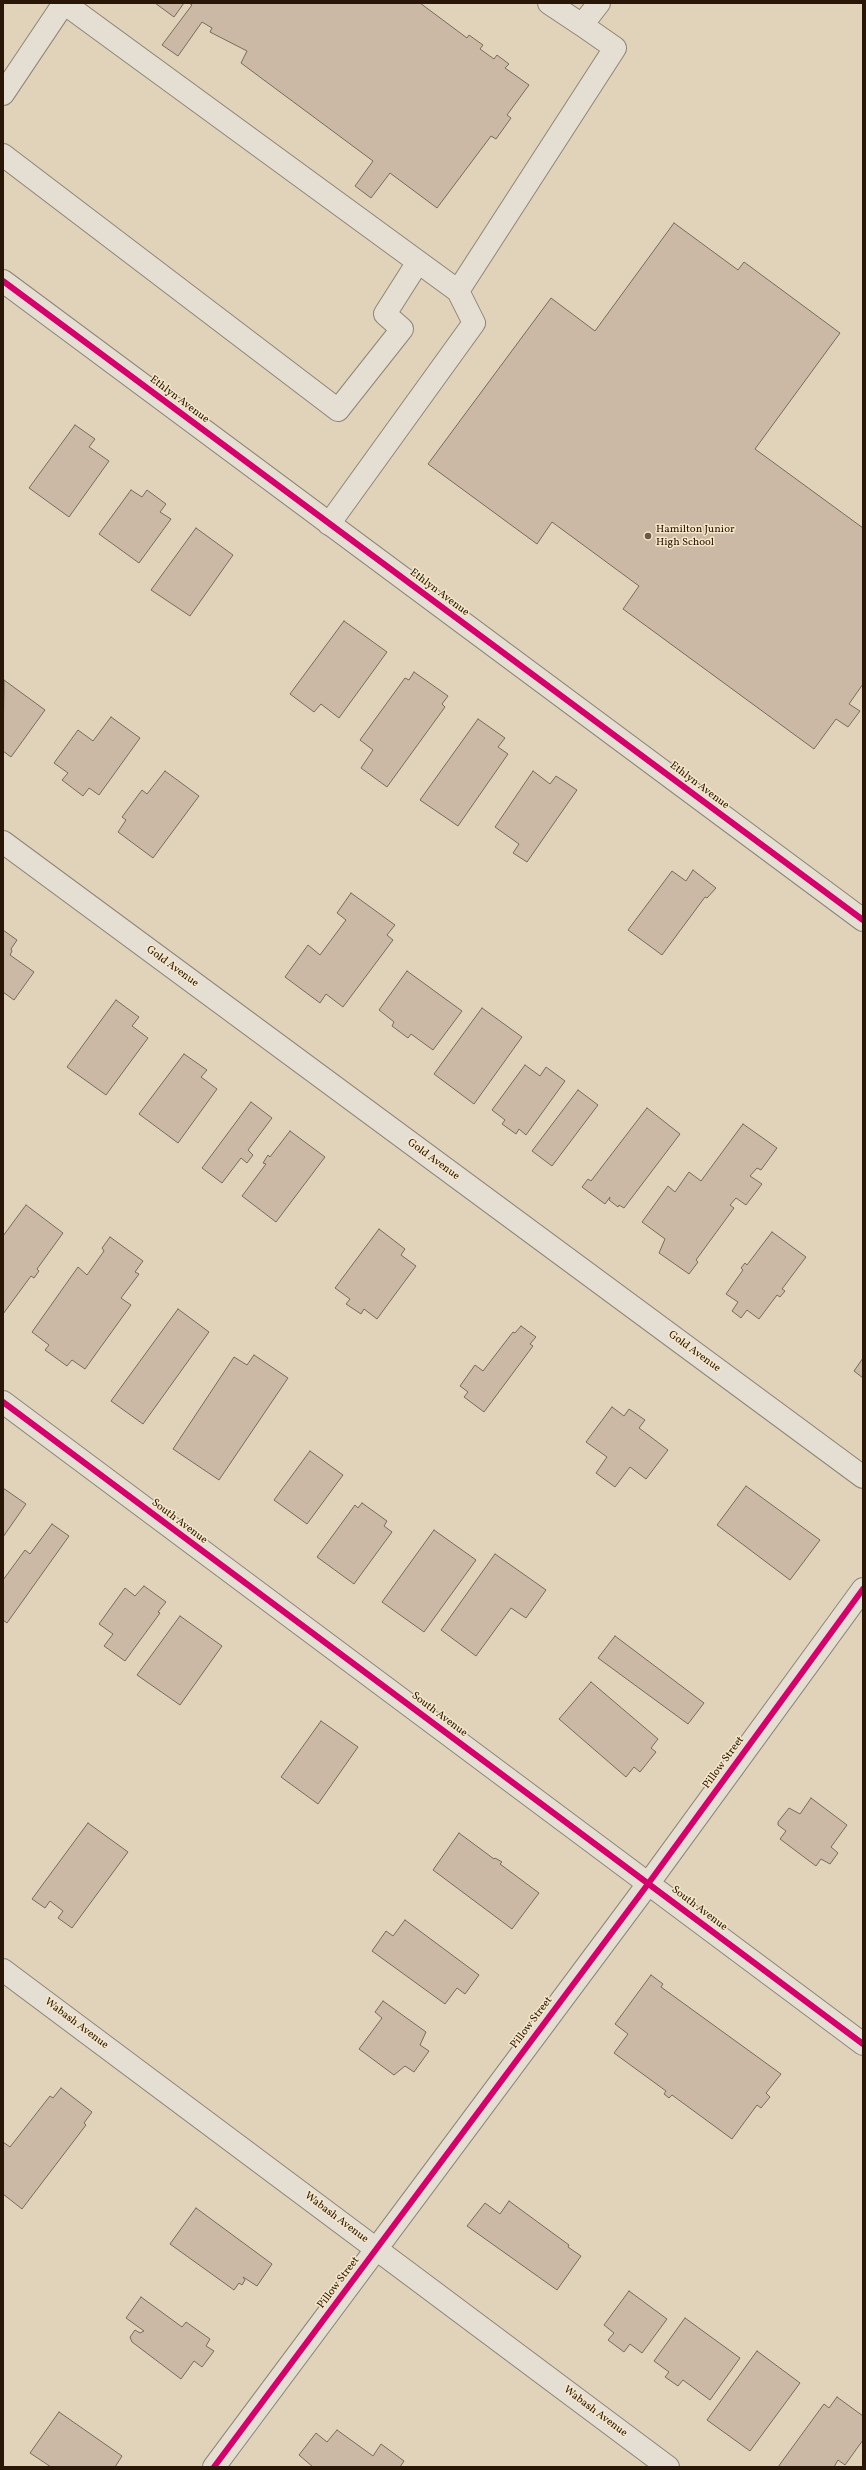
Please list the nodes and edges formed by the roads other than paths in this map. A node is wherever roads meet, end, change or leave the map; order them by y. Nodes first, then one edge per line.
1 (64, 3) edge
2 (550, 3) edge
3 (599, 3) edge
4 (582, 25) junction
5 (3, 94) edge
6 (3, 154) edge
7 (418, 262) junction
8 (3, 281) edge
9 (458, 291) junction
10 (329, 524) junction
11 (3, 842) edge
12 (863, 920) edge
13 (3, 1402) edge
14 (863, 1477) edge
15 (863, 1589) edge
16 (648, 1884) junction
17 (3, 1970) edge
18 (863, 2044) edge
19 (377, 2249) junction
20 (214, 2467) edge
21 (668, 2467) edge

1 - 5 street
1 - 7 street
2 - 4 street
3 - 4 street
4 - 9 street
6 - 7 street
7 - 9 street
8 - 10 street, Ethlyn Avenue
9 - 10 street
10 - 12 street, Ethlyn Avenue
11 - 14 street, Gold Avenue
13 - 16 street, South Avenue
15 - 16 street, Pillow Street
16 - 18 street, South Avenue
16 - 19 street, Pillow Street
17 - 19 street, Wabash Avenue
19 - 20 street, Pillow Street
19 - 21 street, Wabash Avenue

